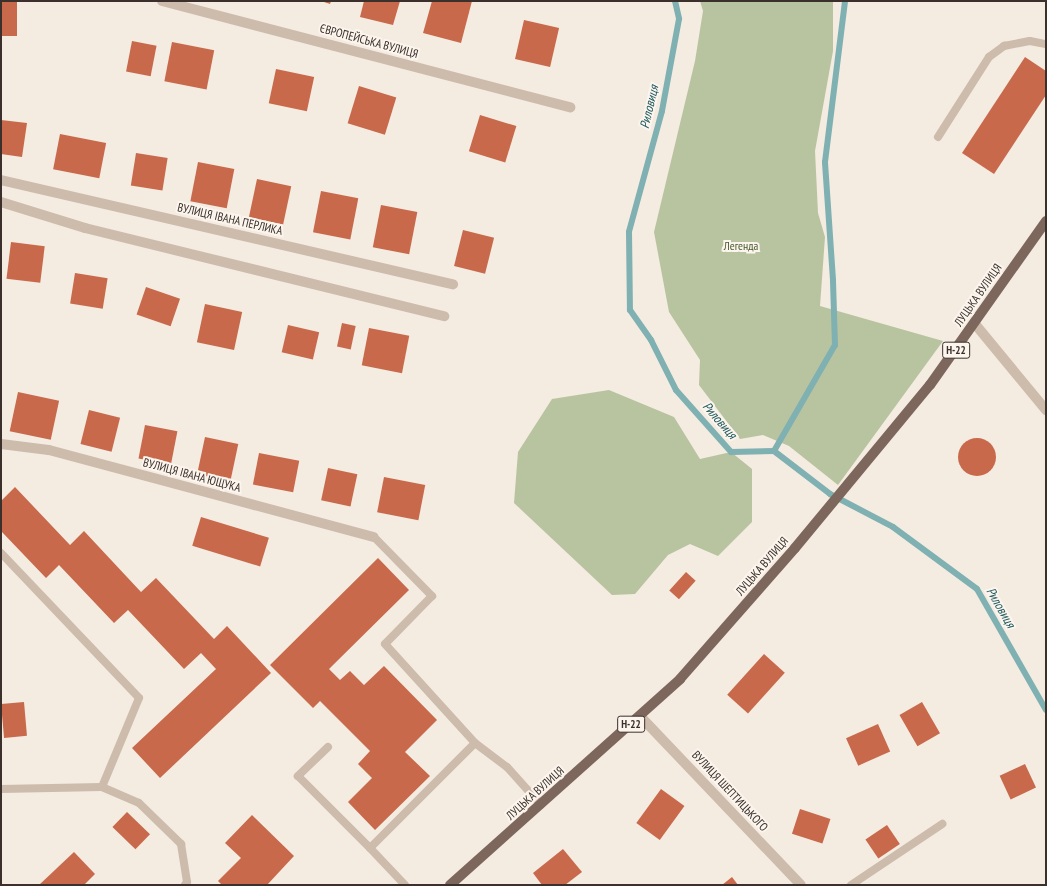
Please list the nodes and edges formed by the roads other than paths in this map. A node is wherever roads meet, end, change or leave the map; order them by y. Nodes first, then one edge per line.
1 (162, 1) edge
2 (1046, 44) edge
3 (570, 107) dead end
4 (938, 137) dead end
5 (1, 180) edge
6 (1, 202) edge
7 (1046, 221) edge
8 (453, 284) dead end
9 (444, 316) dead end
10 (975, 324) junction
11 (1046, 410) edge
12 (1, 444) edge
13 (374, 537) joint
14 (1, 553) edge
15 (640, 716) junction
16 (475, 743) junction
17 (328, 747) dead end
18 (102, 787) junction
19 (1, 789) edge
20 (541, 806) junction
21 (942, 824) dead end
22 (370, 848) junction
23 (184, 885) edge
24 (405, 885) edge
25 (450, 885) edge
26 (800, 885) edge
27 (852, 885) edge

1 - 3 street, ЄВРОПЕЙСЬКА ВУЛИЦЯ
2 - 4 lane
5 - 8 street, ВУЛИЦЯ ІВАНА ПЕРЛИКА
6 - 9 street
7 - 10 main road, ЛУЦЬКА ВУЛИЦЯ / Н-22
10 - 11 street
10 - 15 main road, ЛУЦЬКА ВУЛИЦЯ / Н-22
12 - 13 street, ВУЛИЦЯ ІВАНА ЮЩУКА
13 - 16 lane
14 - 18 lane
15 - 20 main road, ЛУЦЬКА ВУЛИЦЯ / Н-22
15 - 26 street, ВУЛИЦЯ ШЕПТИЦЬКОГО
16 - 20 lane
16 - 22 lane
17 - 22 lane
18 - 19 lane
18 - 23 lane
20 - 25 main road, ЛУЦЬКА ВУЛИЦЯ / Н-22
21 - 27 lane
22 - 24 lane

